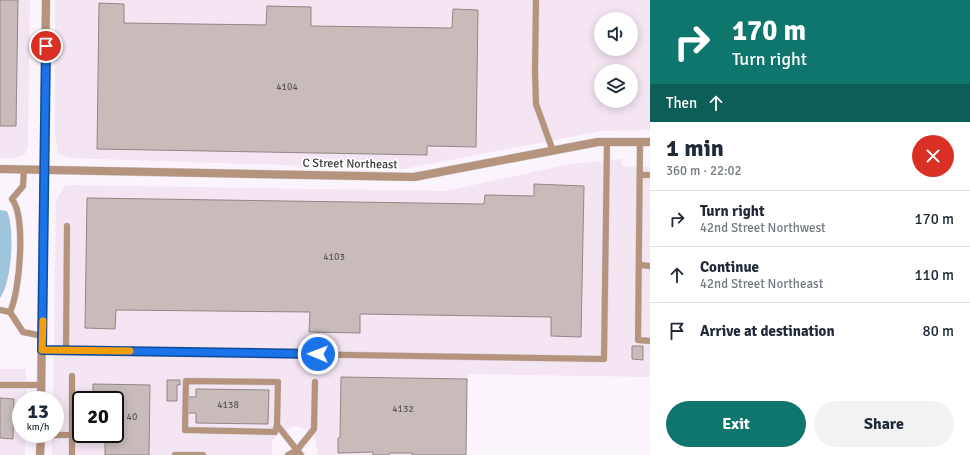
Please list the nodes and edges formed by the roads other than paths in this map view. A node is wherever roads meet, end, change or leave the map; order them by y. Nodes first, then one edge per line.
1 (46, 0) edge
2 (536, 0) edge
3 (608, 142) junction
4 (640, 142) junction
5 (650, 142) edge
6 (553, 151) junction
7 (0, 169) edge
8 (24, 169) junction
9 (46, 170) junction
10 (640, 175) junction
11 (650, 175) edge
12 (67, 226) dead end
13 (639, 265) junction
14 (650, 266) edge
15 (0, 310) edge
16 (10, 312) junction
17 (43, 336) junction
18 (650, 341) edge
19 (42, 350) junction
20 (66, 350) junction
21 (72, 376) dead end
22 (314, 382) dead end
23 (0, 385) edge
24 (42, 385) junction
25 (42, 391) edge
26 (72, 391) edge
27 (277, 425) junction
28 (64, 435) edge
29 (72, 435) edge
30 (41, 443) edge
31 (72, 443) edge
32 (298, 453) edge
33 (175, 454) edge
34 (40, 455) edge
35 (72, 455) edge
36 (203, 455) edge
37 (288, 455) edge

1 - 9 street
2 - 6 lane
3 - 4 street, C Street Northeast
3 - 6 street, C Street Northeast
3 - 20 lane
4 - 5 street, C Street Northeast
4 - 10 lane
6 - 9 street, C Street Northeast
7 - 8 street, C Street Northeast
8 - 9 street, C Street Northeast
8 - 16 lane
9 - 17 street
10 - 11 lane
10 - 13 lane
12 - 20 lane
13 - 14 lane
13 - 18 lane
15 - 16 lane
16 - 17 lane
17 - 19 street
19 - 20 lane
19 - 24 street
21 - 26 lane
22 - 32 lane
23 - 24 lane
24 - 25 street
27 - 27 lane
27 - 32 lane
28 - 29 lane
30 - 34 street
31 - 35 lane
32 - 37 lane
33 - 36 lane

